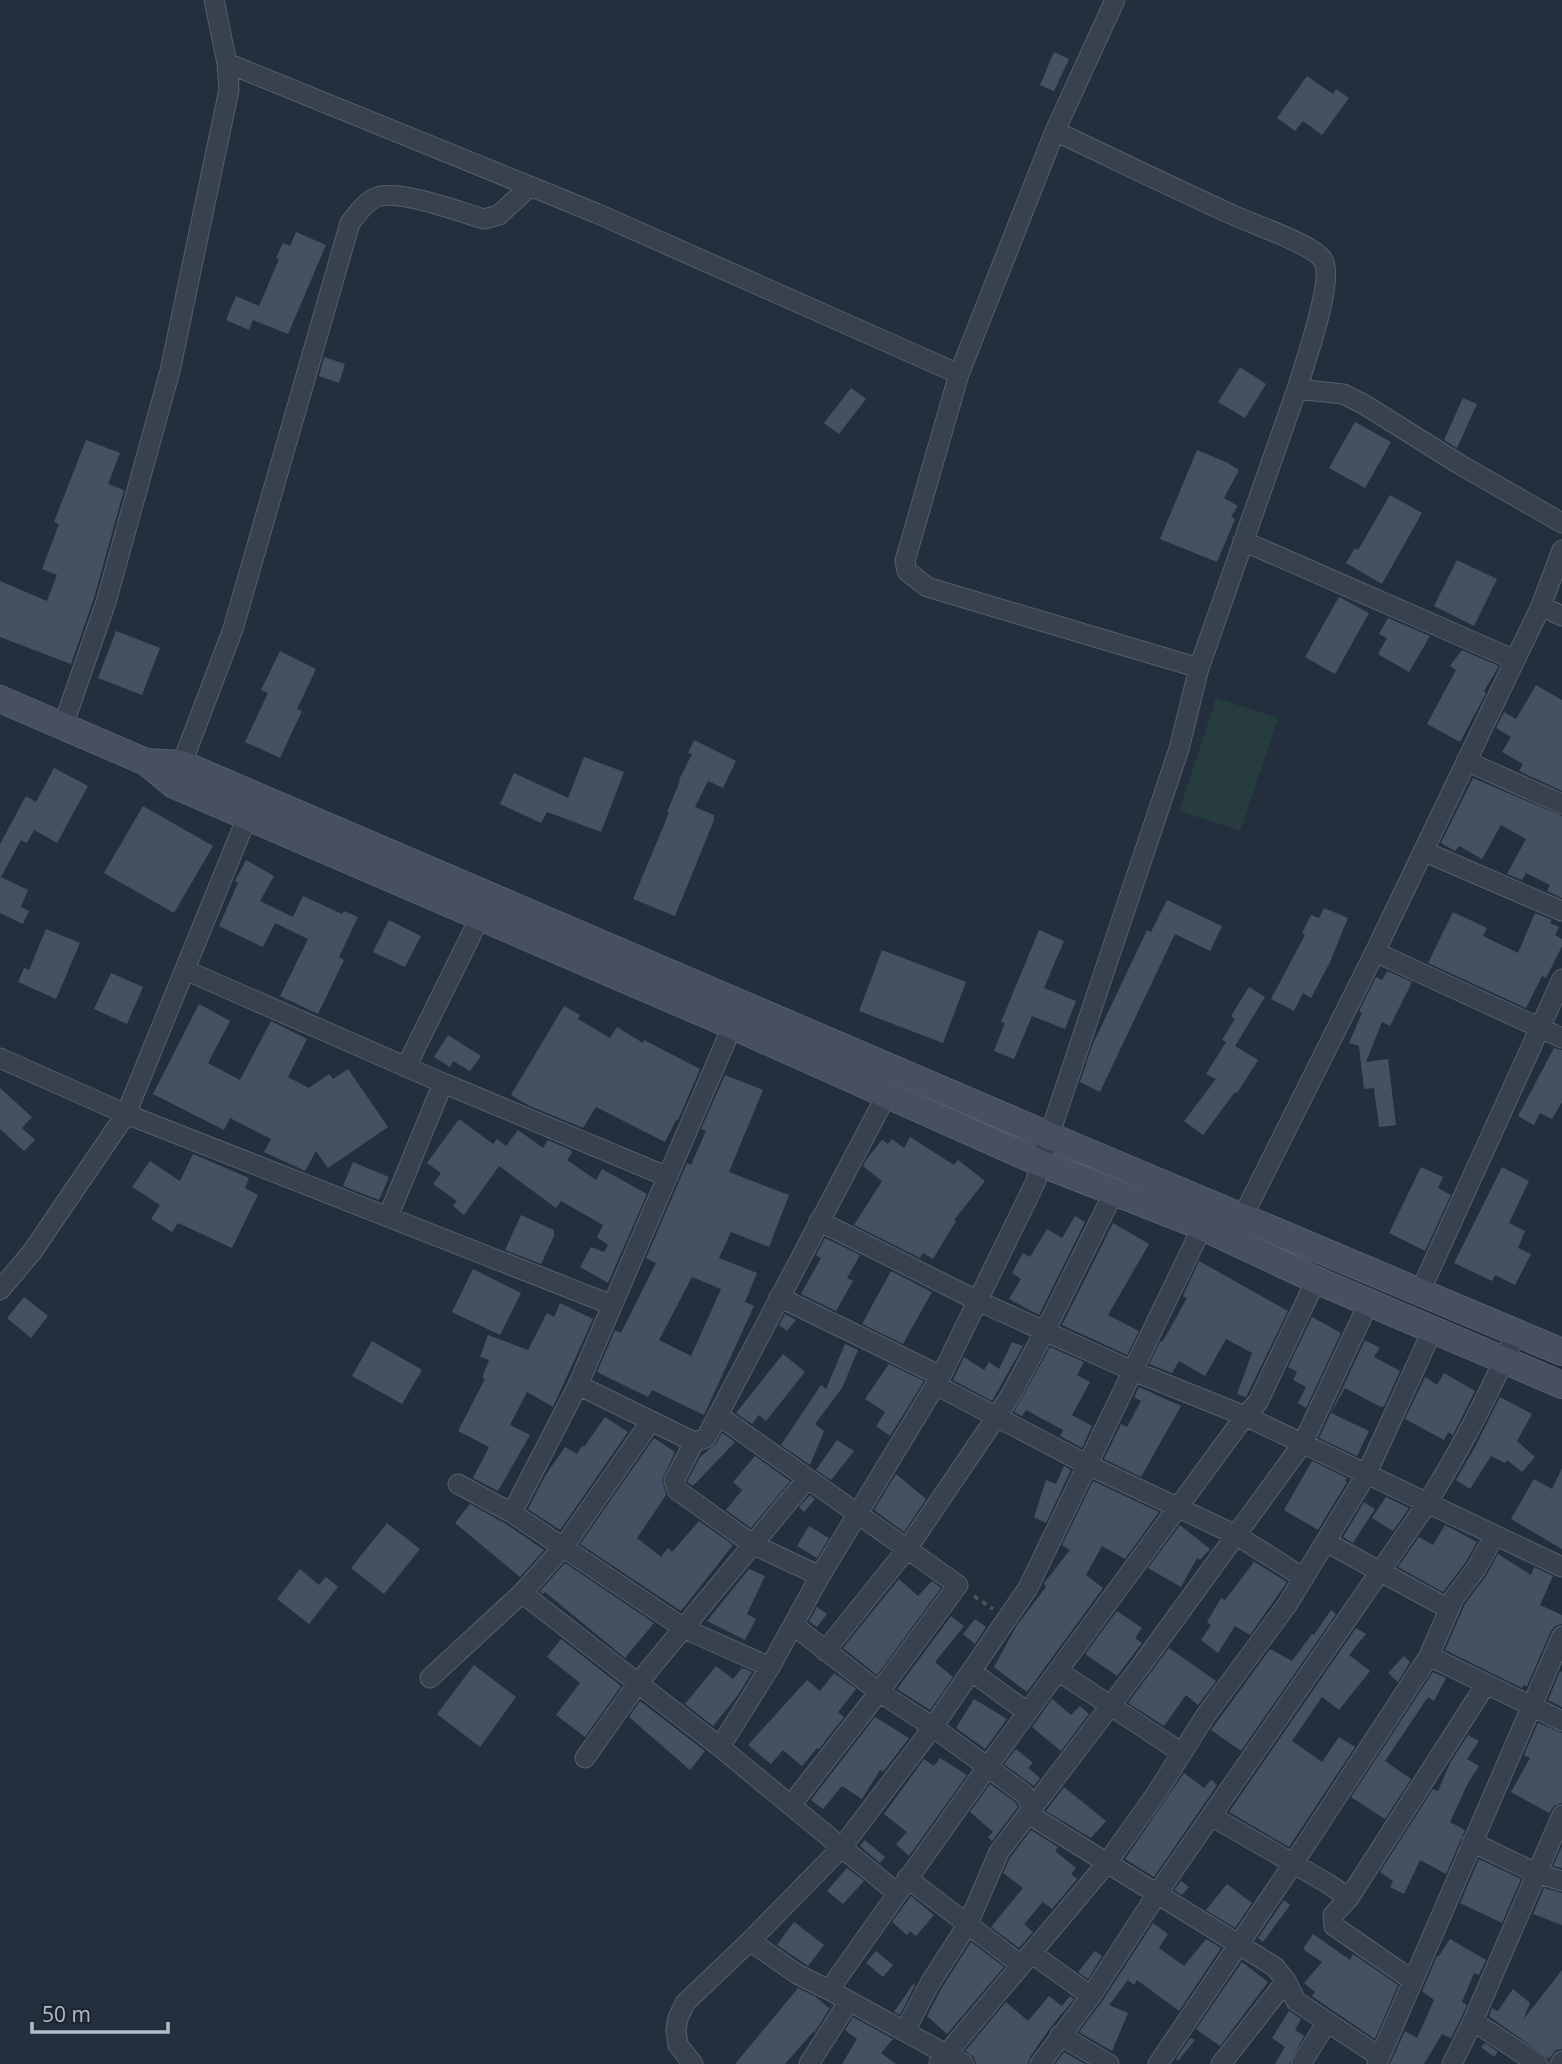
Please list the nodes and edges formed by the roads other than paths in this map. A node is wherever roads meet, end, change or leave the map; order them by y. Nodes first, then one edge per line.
1 (214, 0) edge
2 (1115, 0) edge
3 (227, 63) junction
4 (1055, 131) junction
5 (530, 186) junction
6 (960, 374) junction
7 (1297, 389) junction
8 (1562, 523) edge
9 (1243, 541) junction
10 (1562, 550) edge
11 (1541, 606) junction
12 (1562, 615) edge
13 (1515, 660) junction
14 (1199, 668) junction
15 (0, 698) edge
16 (63, 726) junction
17 (1466, 761) junction
18 (178, 775) junction
19 (1562, 804) edge
20 (247, 817) junction
21 (1423, 851) junction
22 (1562, 911) edge
23 (480, 917) junction
24 (1375, 952) junction
25 (185, 970) junction
26 (1562, 979) edge
27 (737, 1015) junction
28 (1540, 1028) junction
29 (1562, 1038) edge
30 (0, 1058) edge
31 (406, 1067) junction
32 (443, 1083) junction
33 (887, 1094) junction
34 (126, 1114) junction
35 (1049, 1136) junction
36 (1040, 1163) junction
37 (667, 1177) junction
38 (1114, 1192) junction
39 (1208, 1216) junction
40 (387, 1217) junction
41 (1242, 1218) junction
42 (819, 1221) junction
43 (1316, 1280) junction
44 (0, 1290) edge
45 (1420, 1292) junction
46 (779, 1297) junction
47 (978, 1301) junction
48 (1369, 1302) junction
49 (612, 1305) junction
50 (1433, 1329) junction
51 (1045, 1331) junction
52 (1516, 1333) junction
53 (1562, 1351) edge
54 (1504, 1359) junction
55 (1133, 1371) junction
56 (939, 1381) junction
57 (578, 1385) junction
58 (1562, 1385) edge
59 (718, 1415) junction
60 (1245, 1416) junction
61 (996, 1418) junction
62 (651, 1421) junction
63 (694, 1442) junction
64 (1303, 1443) junction
65 (1088, 1465) junction
66 (1366, 1475) junction
67 (807, 1479) junction
68 (458, 1484) dead end
69 (1427, 1502) junction
70 (1178, 1507) junction
71 (512, 1513) junction
72 (858, 1515) junction
73 (1236, 1535) junction
74 (1495, 1535) junction
75 (1326, 1542) junction
76 (751, 1544) junction
77 (564, 1546) junction
78 (907, 1549) junction
79 (1562, 1567) edge
80 (1381, 1571) junction
81 (820, 1576) junction
82 (1304, 1578) junction
83 (522, 1593) junction
84 (1449, 1609) junction
85 (793, 1625) junction
86 (685, 1629) junction
87 (1562, 1636) edge
88 (825, 1651) junction
89 (1429, 1656) junction
90 (770, 1667) junction
91 (1058, 1671) junction
92 (972, 1672) junction
93 (430, 1678) dead end
94 (638, 1684) junction
95 (1486, 1684) junction
96 (879, 1692) junction
97 (1110, 1706) junction
98 (1531, 1707) junction
99 (1027, 1712) junction
100 (1562, 1721) edge
101 (933, 1727) junction
102 (720, 1747) junction
103 (1182, 1753) junction
104 (584, 1758) dead end
105 (988, 1766) junction
106 (791, 1805) junction
107 (1031, 1809) junction
108 (1562, 1815) edge
109 (1211, 1816) junction
110 (1472, 1842) junction
111 (842, 1847) junction
112 (1107, 1863) junction
113 (1293, 1864) junction
114 (1536, 1873) junction
115 (1562, 1881) edge
116 (902, 1885) junction
117 (1157, 1894) junction
118 (1349, 1898) junction
119 (968, 1924) junction
120 (750, 1941) junction
121 (1238, 1943) junction
122 (1026, 1959) junction
123 (1412, 1980) junction
124 (1286, 1981) junction
125 (829, 1990) junction
126 (1091, 1996) junction
127 (849, 2001) junction
128 (1473, 2021) junction
129 (1327, 2022) junction
130 (905, 2031) junction
131 (1060, 2035) junction
132 (942, 2059) edge
133 (1378, 2060) edge
134 (693, 2064) edge
135 (809, 2064) edge
136 (964, 2064) edge
137 (1040, 2064) edge
138 (1110, 2064) edge
139 (1158, 2064) edge
140 (1221, 2064) edge
141 (1301, 2064) edge
142 (1452, 2064) edge
143 (1538, 2064) edge

1 - 3 street
2 - 4 street
3 - 5 street
3 - 16 street
4 - 6 street
4 - 7 street
5 - 6 street
5 - 18 street
6 - 14 street
7 - 8 street
7 - 9 street
9 - 13 street
9 - 14 street
10 - 11 street
11 - 12 street
11 - 13 street
13 - 17 street
14 - 35 street
15 - 16 main road
16 - 18 main road
17 - 19 street
17 - 21 street
18 - 20 main road
18 - 27 main road
20 - 23 main road
20 - 25 street
21 - 22 street
21 - 24 street
23 - 27 main road
23 - 31 street
24 - 28 street
24 - 41 street
25 - 31 street
25 - 34 street
26 - 28 street
27 - 33 main road
27 - 35 main road
27 - 37 street
28 - 29 street
28 - 45 street
30 - 34 street
31 - 32 street
32 - 37 street
32 - 40 street
33 - 36 main road
33 - 42 street
34 - 40 street
34 - 44 street
35 - 36 street
35 - 39 main road
36 - 38 main road
36 - 47 street
37 - 49 street
38 - 39 main road
38 - 51 street
39 - 41 main road
39 - 43 main road
39 - 55 street
40 - 49 street
41 - 45 main road
42 - 46 street
42 - 47 street
43 - 48 main road
43 - 60 street
45 - 52 main road
46 - 56 street
46 - 59 street
47 - 51 street
47 - 56 street
48 - 50 main road
48 - 64 street
49 - 57 street
50 - 54 main road
50 - 66 street
51 - 55 street
51 - 61 street
52 - 53 main road
52 - 54 street
54 - 58 main road
54 - 69 street
55 - 60 street
55 - 65 street
56 - 61 street
56 - 72 street
57 - 62 street
57 - 71 street
59 - 63 street
59 - 67 street
60 - 64 street
60 - 70 street
61 - 65 street
61 - 78 street
62 - 63 street
62 - 77 street
63 - 76 street
64 - 66 street
64 - 73 street
65 - 70 street
65 - 92 street
66 - 69 street
66 - 75 street
67 - 72 street
67 - 76 street
68 - 71 street
69 - 74 street
69 - 80 street
70 - 73 street
70 - 91 street
71 - 77 street
72 - 78 street
72 - 81 street
73 - 82 street
73 - 97 street
74 - 79 street
74 - 84 street
75 - 80 street
75 - 82 street
76 - 81 street
76 - 86 street
77 - 83 street
77 - 86 street
78 - 88 street
78 - 96 street
80 - 84 street
80 - 109 street
81 - 85 street
82 - 103 street
83 - 93 street
83 - 94 street
84 - 89 street
85 - 88 street
85 - 90 street
86 - 90 street
86 - 94 street
87 - 98 street
88 - 96 street
89 - 95 street
89 - 113 street
90 - 102 street
91 - 97 street
91 - 99 street
92 - 99 street
92 - 101 street
94 - 102 street
94 - 104 street
95 - 98 street
95 - 118 street
96 - 101 street
96 - 106 street
97 - 103 street
97 - 107 street
98 - 100 street
98 - 110 street
99 - 105 street
101 - 105 street
101 - 111 street
102 - 106 street
103 - 112 street
105 - 107 street
105 - 116 street
106 - 111 street
107 - 112 street
107 - 119 street
108 - 114 street
109 - 113 street
109 - 117 street
110 - 114 street
110 - 123 street
111 - 116 street
111 - 120 street
112 - 117 street
112 - 122 street
113 - 118 street
113 - 121 street
114 - 115 street
114 - 128 street
116 - 119 street
116 - 125 street
117 - 121 street
117 - 126 street
118 - 123 street
119 - 122 street
119 - 130 street
120 - 125 street
120 - 134 street
121 - 124 street
121 - 139 street
122 - 126 street
122 - 132 street
123 - 133 street
124 - 129 street
124 - 140 street
125 - 127 street
126 - 131 street
127 - 130 street
127 - 135 street
128 - 142 street
128 - 143 street
129 - 133 street
129 - 141 street
130 - 132 street
131 - 137 street
131 - 138 street
132 - 136 street

